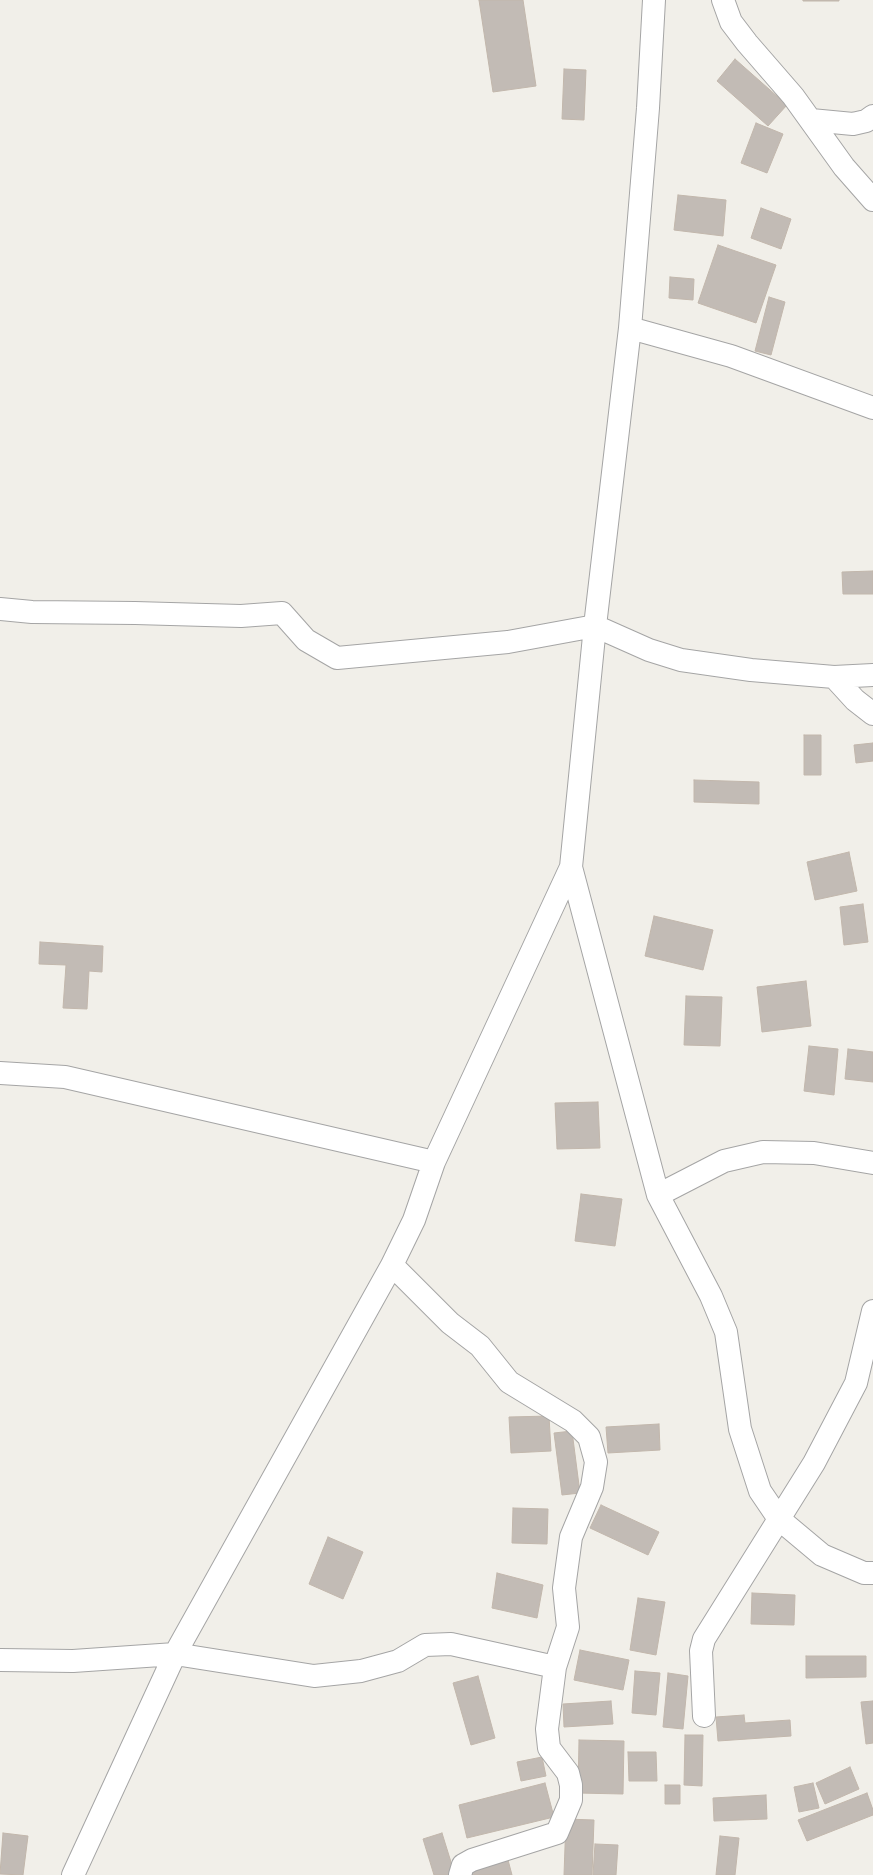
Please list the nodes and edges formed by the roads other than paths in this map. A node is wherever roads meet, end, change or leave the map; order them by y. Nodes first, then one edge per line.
1 (654, 0) edge
2 (723, 0) edge
3 (873, 116) edge
4 (811, 120) junction
5 (873, 200) edge
6 (630, 328) junction
7 (873, 408) edge
8 (0, 609) edge
9 (595, 626) junction
10 (873, 675) edge
11 (834, 677) junction
12 (873, 714) edge
13 (571, 867) junction
14 (0, 1073) edge
15 (434, 1162) junction
16 (873, 1163) edge
17 (658, 1196) junction
18 (392, 1265) junction
19 (873, 1311) edge
20 (779, 1519) junction
21 (873, 1573) edge
22 (175, 1654) junction
23 (0, 1660) edge
24 (555, 1667) junction
25 (704, 1716) dead end
26 (73, 1875) edge
27 (460, 1875) edge

1 - 6 street
2 - 4 street
3 - 4 street
4 - 5 street
6 - 7 street
6 - 9 street
8 - 9 street
9 - 11 street
9 - 13 street
10 - 11 street
11 - 12 street
13 - 15 street
13 - 17 street
14 - 15 street
15 - 18 street
16 - 17 street
17 - 20 street
18 - 22 street
18 - 24 street
19 - 20 street
20 - 21 street
20 - 25 street
22 - 23 street
22 - 24 street
22 - 26 street
24 - 27 street

